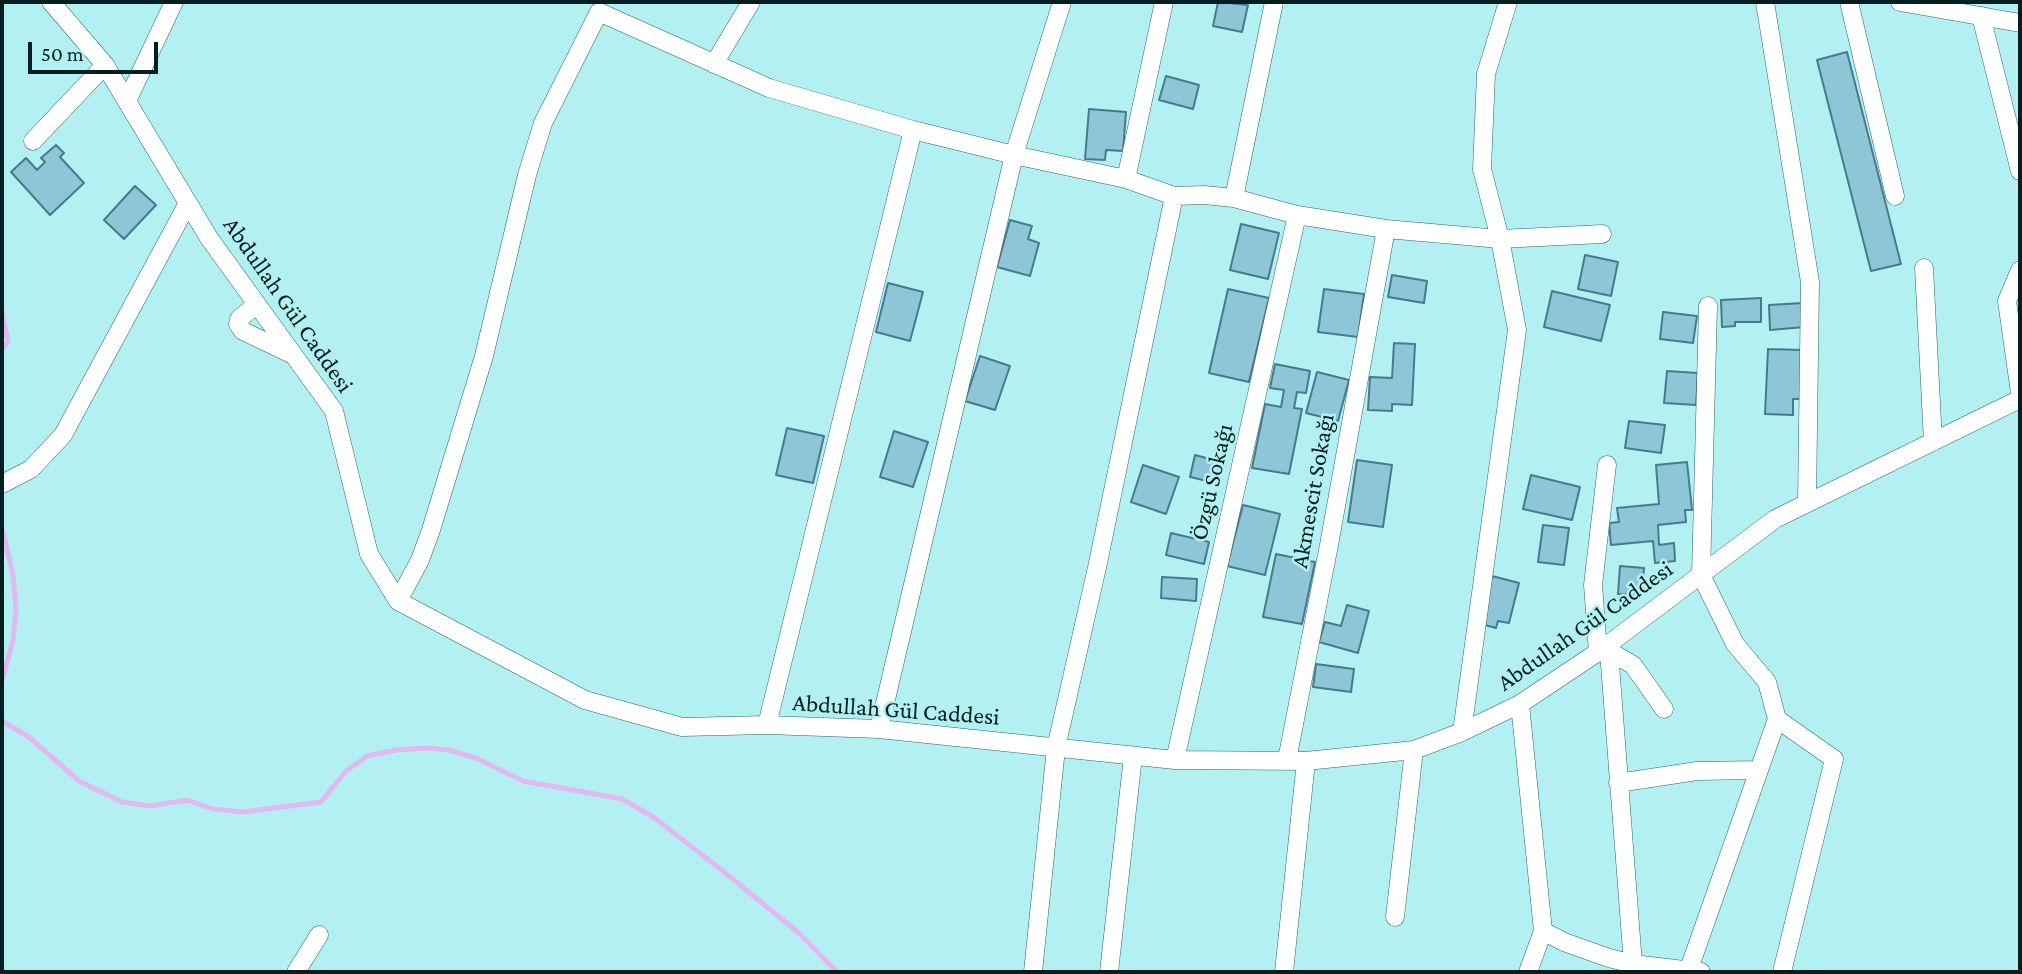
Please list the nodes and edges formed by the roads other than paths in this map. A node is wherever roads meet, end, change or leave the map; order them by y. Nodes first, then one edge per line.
1 (174, 2) edge
2 (751, 2) edge
3 (1062, 2) edge
4 (1164, 2) edge
5 (1274, 2) edge
6 (1508, 2) edge
7 (1765, 2) edge
8 (1849, 2) edge
9 (1900, 2) edge
10 (54, 3) edge
11 (1931, 4) edge
12 (1981, 16) junction
13 (2020, 23) edge
14 (714, 64) junction
15 (106, 65) junction
16 (127, 101) junction
17 (913, 130) junction
18 (33, 141) dead end
19 (1014, 155) junction
20 (2020, 171) edge
21 (1126, 179) junction
22 (1174, 196) junction
23 (1895, 197) dead end
24 (1234, 198) junction
25 (188, 203) junction
26 (1297, 215) junction
27 (1386, 229) junction
28 (1602, 234) dead end
29 (1500, 239) junction
30 (1924, 268) dead end
31 (2020, 270) edge
32 (257, 304) junction
33 (1708, 306) dead end
34 (294, 356) junction
35 (2020, 393) edge
36 (2020, 399) edge
37 (1933, 442) junction
38 (1607, 465) dead end
39 (4, 483) edge
40 (1807, 503) junction
41 (1701, 575) junction
42 (398, 601) junction
43 (1604, 649) junction
44 (1520, 704) junction
45 (1664, 709) dead end
46 (1777, 719) junction
47 (766, 725) junction
48 (878, 729) junction
49 (1462, 732) junction
50 (1056, 748) junction
51 (1414, 750) junction
52 (1133, 756) junction
53 (1175, 760) junction
54 (1287, 760) junction
55 (1306, 761) junction
56 (1759, 770) junction
57 (1618, 783) junction
58 (1395, 917) dead end
59 (1543, 931) junction
60 (319, 935) dead end
61 (1631, 968) edge
62 (1695, 971) edge
63 (296, 972) edge
64 (1033, 972) edge
65 (1110, 972) edge
66 (1284, 972) edge
67 (1528, 972) edge
68 (1782, 972) edge

1 - 16 street
2 - 14 street
3 - 19 street
4 - 21 street
5 - 24 street
6 - 29 street
7 - 40 street
8 - 23 street
9 - 11 street
10 - 15 street, Abdullah Gül Caddesi
11 - 12 street
12 - 13 street
12 - 20 street
14 - 17 street
14 - 42 street
15 - 16 street, Abdullah Gül Caddesi
15 - 18 street
16 - 25 street, Abdullah Gül Caddesi
17 - 19 street
17 - 47 street
19 - 21 street
19 - 48 street
21 - 22 street
22 - 24 street
22 - 50 street
24 - 26 street
25 - 32 street, Abdullah Gül Caddesi
25 - 39 street
26 - 27 street
26 - 53 street, Özgü Sokağı
27 - 29 street
27 - 54 street, Akmescit Sokağı
28 - 29 street
29 - 49 street
30 - 37 street
31 - 35 street
32 - 34 street, Abdullah Gül Caddesi
32 - 34 street
33 - 41 street
34 - 42 street, Abdullah Gül Caddesi
36 - 37 street, Abdullah Gül Caddesi
37 - 40 street, Abdullah Gül Caddesi
38 - 43 street
40 - 41 street, Abdullah Gül Caddesi
41 - 43 street, Abdullah Gül Caddesi
41 - 46 street
42 - 47 street, Abdullah Gül Caddesi
43 - 44 street, Abdullah Gül Caddesi
43 - 45 street
43 - 57 street
44 - 49 street, Abdullah Gül Caddesi
44 - 59 street
46 - 56 street
46 - 68 street
47 - 48 street, Abdullah Gül Caddesi
48 - 50 street, Abdullah Gül Caddesi
49 - 51 street, Abdullah Gül Caddesi
50 - 52 street, Abdullah Gül Caddesi
50 - 64 street
51 - 55 street, Abdullah Gül Caddesi
51 - 58 street
52 - 53 street, Abdullah Gül Caddesi
52 - 65 street
53 - 54 street, Abdullah Gül Caddesi
54 - 55 street, Abdullah Gül Caddesi
55 - 66 street
56 - 57 street
56 - 62 street
57 - 61 street
59 - 61 street
59 - 67 street
60 - 63 street
61 - 62 street

